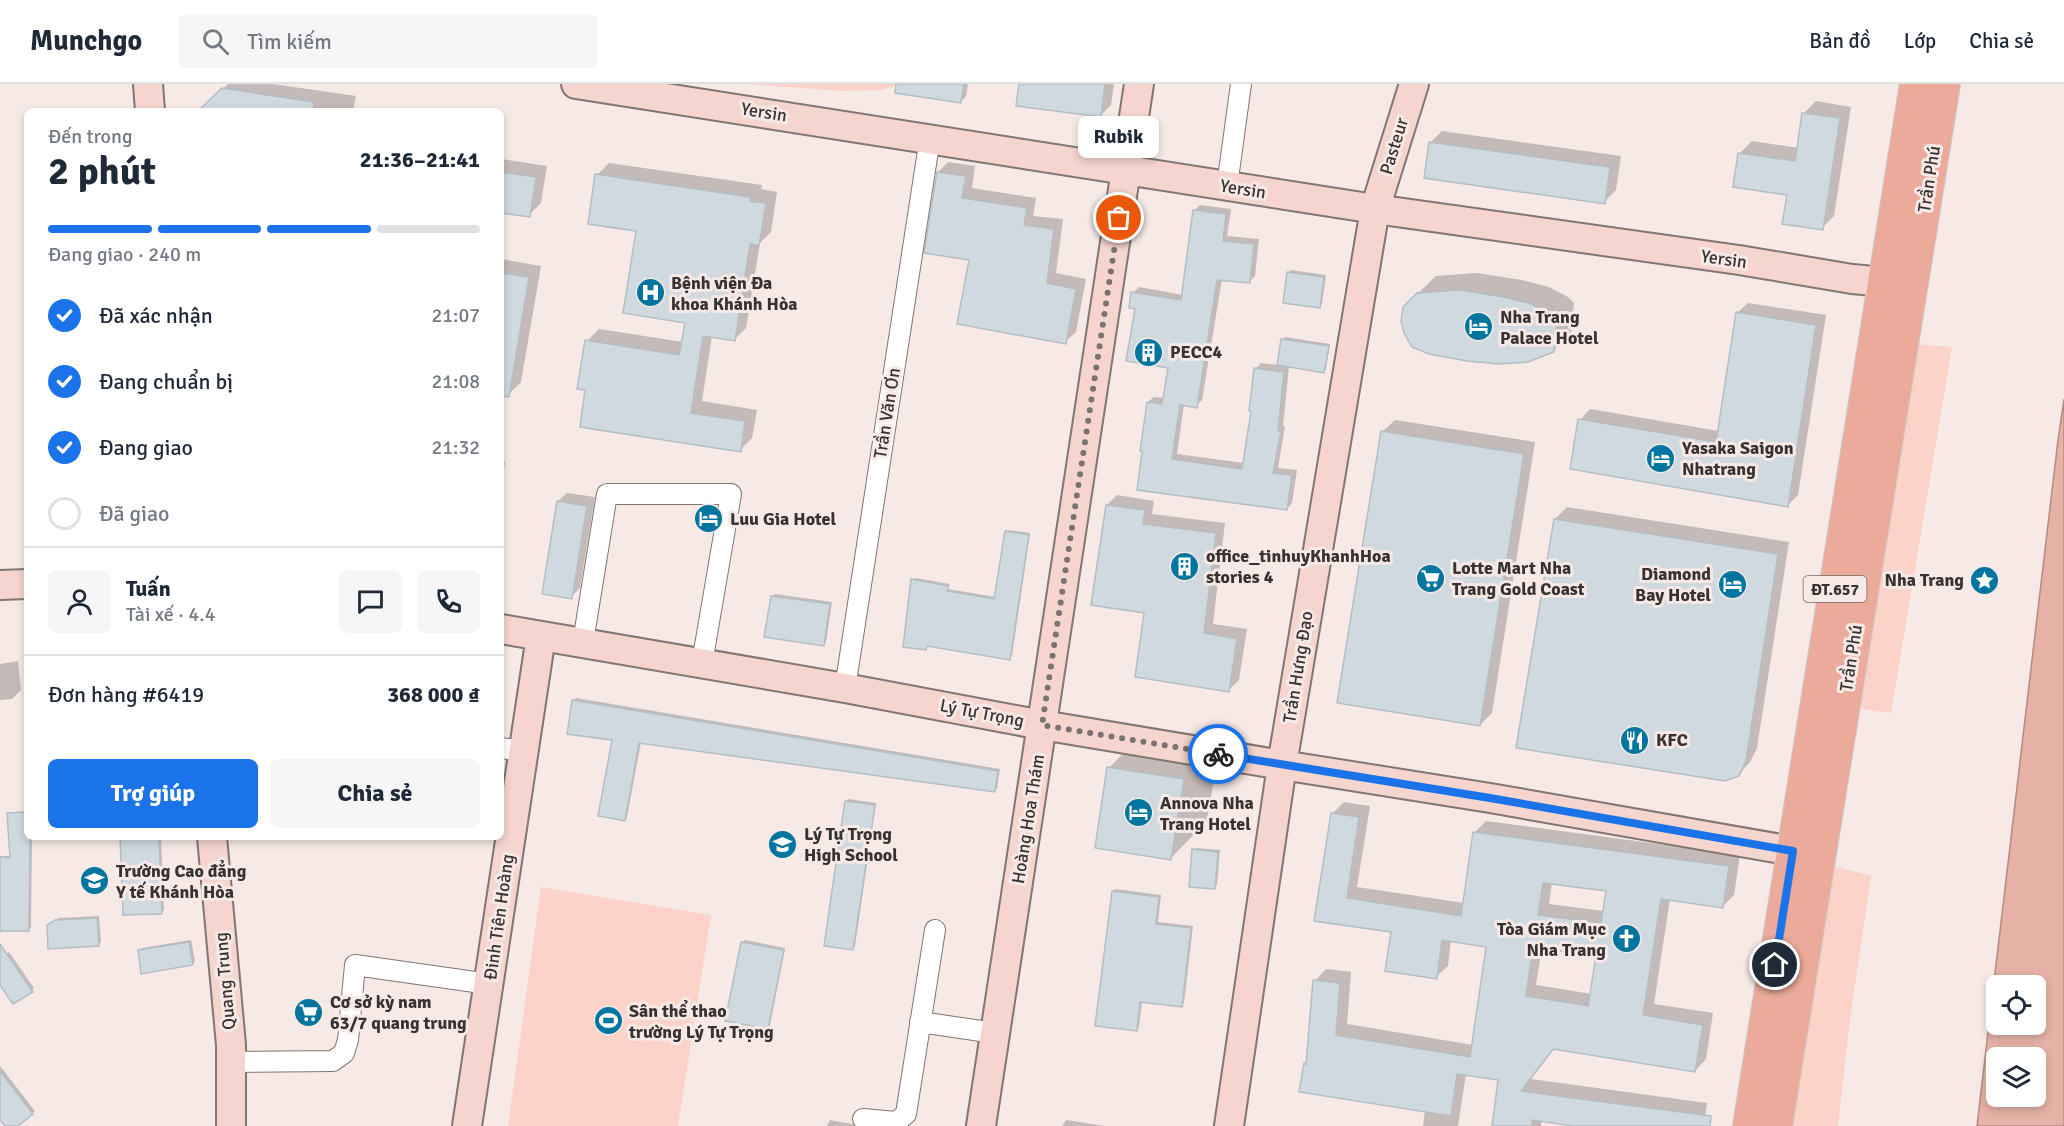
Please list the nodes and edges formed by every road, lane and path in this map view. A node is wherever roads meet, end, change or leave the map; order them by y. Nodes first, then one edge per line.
1 (148, 84) edge
2 (576, 84) edge
3 (1139, 84) edge
4 (1241, 84) edge
5 (1414, 84) edge
6 (1916, 84) edge
7 (1944, 84) edge
8 (150, 108) edge
9 (930, 138) junction
10 (1126, 171) junction
11 (1227, 186) junction
12 (1375, 209) junction
13 (1898, 283) junction
14 (24, 584) edge
15 (0, 585) edge
16 (504, 630) edge
17 (541, 636) junction
18 (583, 642) junction
19 (702, 663) junction
20 (845, 688) junction
21 (1042, 725) junction
22 (512, 749) edge
23 (1282, 765) junction
24 (504, 831) edge
25 (212, 840) edge
26 (503, 840) edge
27 (1795, 851) junction
28 (935, 930) dead end
29 (489, 984) junction
30 (920, 1022) junction
31 (995, 1033) junction
32 (231, 1062) junction
33 (863, 1119) dead end
34 (231, 1126) edge
35 (468, 1126) edge
36 (981, 1126) edge
37 (1229, 1126) edge
38 (1749, 1126) edge
39 (1776, 1126) edge

1 - 8 street
2 - 9 street, Yersin
3 - 10 street, Hoàng Hoa Thám
4 - 11 street
5 - 12 street, Pasteur
6 - 13 main road, Trần Phú / ĐT.657
7 - 13 main road, Trần Phú / ĐT.657
9 - 10 street, Yersin
9 - 20 street, Trần Văn Ơn
10 - 11 street, Yersin
10 - 21 street, Hoàng Hoa Thám
11 - 12 street, Yersin
12 - 13 street, Yersin
12 - 23 street, Trần Hưng Đạo
13 - 27 main road, Trần Phú / ĐT.657
14 - 15 street
16 - 17 street, Lý Tự Trọng
17 - 18 street, Lý Tự Trọng
17 - 22 street, Đinh Tiên Hoàng
18 - 19 street, Lý Tự Trọng
18 - 19 street
19 - 20 street, Lý Tự Trọng
20 - 21 street, Lý Tự Trọng
21 - 23 street, Lý Tự Trọng
21 - 31 street, Hoàng Hoa Thám
22 - 24 street, Đinh Tiên Hoàng
23 - 27 street, Lý Tự Trọng
23 - 37 street, Trần Hưng Đạo
25 - 32 street, Quang Trung
26 - 29 street, Đinh Tiên Hoàng
27 - 38 main road, Trần Phú / ĐT.657
27 - 39 main road, Trần Phú / ĐT.657
28 - 30 street
29 - 32 street
29 - 35 street, Đinh Tiên Hoàng
30 - 31 street
30 - 33 street
31 - 36 street, Hoàng Hoa Thám
32 - 34 street, Quang Trung

